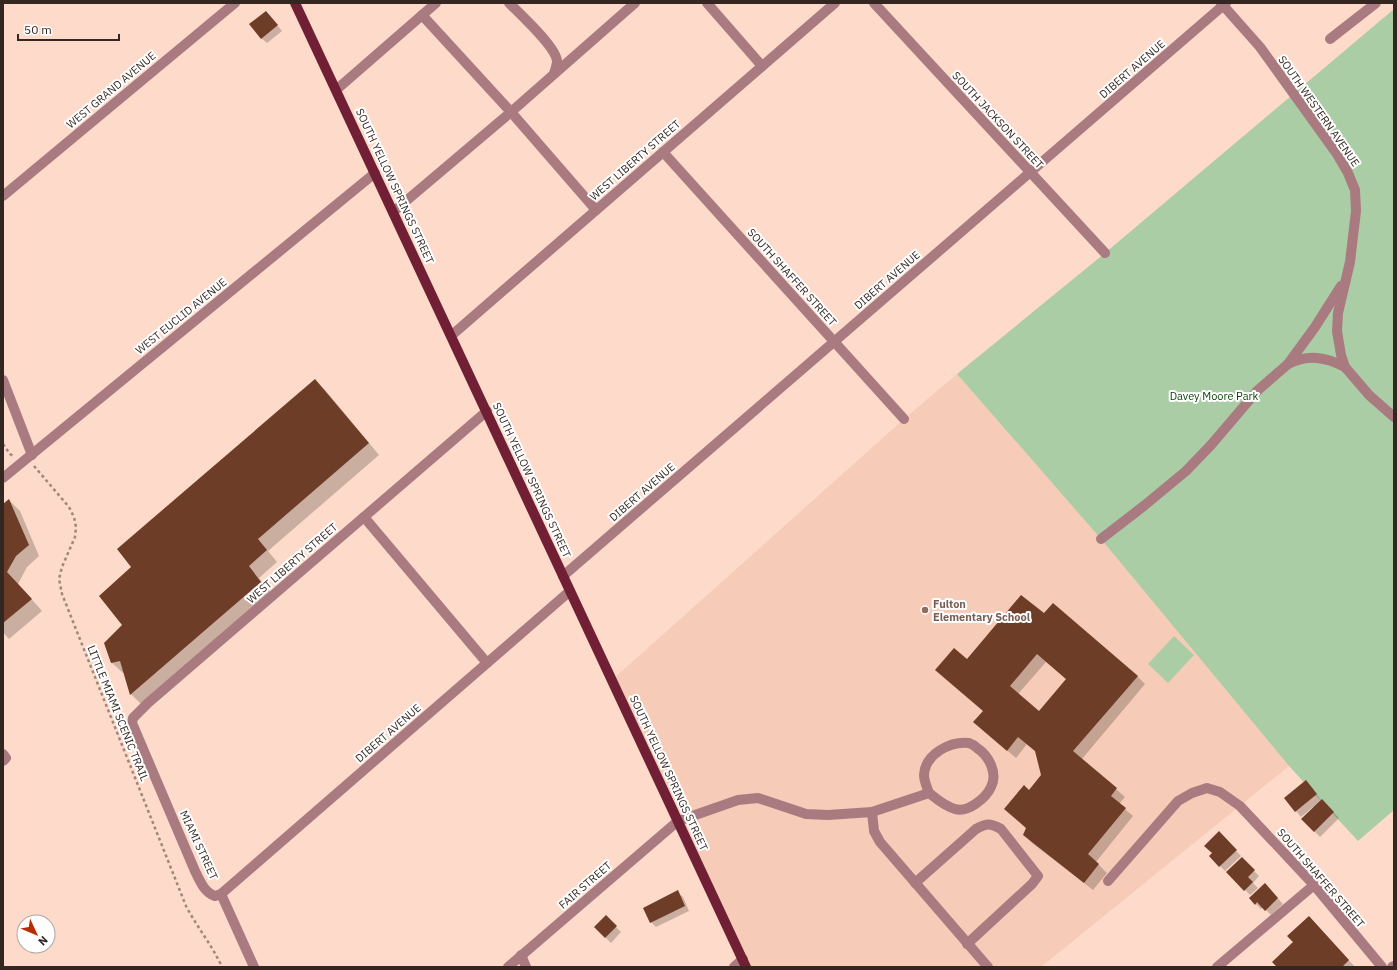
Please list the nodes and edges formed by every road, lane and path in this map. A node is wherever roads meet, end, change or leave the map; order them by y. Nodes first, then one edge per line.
1 (235, 3) edge
2 (296, 3) edge
3 (436, 3) edge
4 (509, 3) edge
5 (635, 3) edge
6 (707, 3) edge
7 (835, 3) edge
8 (874, 3) edge
9 (1376, 3) edge
10 (1224, 4) edge
11 (422, 15) junction
12 (1330, 39) dead end
13 (762, 66) junction
14 (554, 74) junction
15 (336, 90) junction
16 (511, 112) junction
17 (663, 152) junction
18 (375, 173) junction
19 (1030, 173) junction
20 (3, 196) edge
21 (596, 210) junction
22 (393, 212) junction
23 (1105, 253) dead end
24 (1346, 277) junction
25 (452, 335) junction
26 (834, 342) junction
27 (1288, 364) junction
28 (1345, 367) junction
29 (3, 380) edge
30 (487, 411) junction
31 (1394, 417) edge
32 (904, 419) dead end
33 (3, 444) edge
34 (10, 454) dead end
35 (32, 455) junction
36 (36, 466) dead end
37 (3, 478) edge
38 (364, 517) junction
39 (1101, 539) dead end
40 (564, 576) junction
41 (570, 591) junction
42 (488, 663) junction
43 (141, 743) joint
44 (929, 793) junction
45 (872, 812) junction
46 (678, 820) junction
47 (1108, 881) dead end
48 (914, 883) junction
49 (1314, 884) junction
50 (222, 894) junction
51 (967, 944) junction
52 (521, 955) junction
53 (745, 963) edge
54 (222, 967) edge
55 (254, 967) edge
56 (508, 967) edge
57 (526, 967) edge
58 (734, 967) edge
59 (988, 967) edge
60 (1217, 967) edge
61 (1382, 967) edge

1 - 20 street, WEST GRAND AVENUE
2 - 15 main road, SOUTH YELLOW SPRINGS STREET
3 - 11 street
4 - 14 street
5 - 14 street
6 - 13 street
7 - 13 street, WEST LIBERTY STREET
8 - 19 street, SOUTH JACKSON STREET
9 - 12 street
10 - 19 street, DIBERT AVENUE
10 - 24 street, SOUTH WESTERN AVENUE
11 - 15 street
11 - 16 street
13 - 17 street, WEST LIBERTY STREET
14 - 16 street
15 - 18 main road, SOUTH YELLOW SPRINGS STREET
16 - 21 street
16 - 22 street
17 - 21 street, WEST LIBERTY STREET
17 - 26 street, SOUTH SHAFFER STREET
18 - 22 main road, SOUTH YELLOW SPRINGS STREET
18 - 35 street, WEST EUCLID AVENUE
19 - 23 street, SOUTH JACKSON STREET
19 - 26 street, DIBERT AVENUE
21 - 25 street, WEST LIBERTY STREET
22 - 25 main road, SOUTH YELLOW SPRINGS STREET
24 - 27 street
24 - 28 street, SOUTH WESTERN AVENUE
25 - 30 main road, SOUTH YELLOW SPRINGS STREET
26 - 32 street, SOUTH SHAFFER STREET
26 - 40 street, DIBERT AVENUE
27 - 28 street
27 - 39 street
28 - 31 street, SOUTH WESTERN AVENUE
29 - 35 street
30 - 38 street, WEST LIBERTY STREET
30 - 40 main road, SOUTH YELLOW SPRINGS STREET
33 - 34 path
35 - 37 street, WEST EUCLID AVENUE
36 - 54 path, LITTLE MIAMI SCENIC TRAIL
38 - 42 street
38 - 43 street, WEST LIBERTY STREET
40 - 41 main road, SOUTH YELLOW SPRINGS STREET
41 - 42 street, DIBERT AVENUE
41 - 46 main road, SOUTH YELLOW SPRINGS STREET
42 - 50 street, DIBERT AVENUE
43 - 50 street, MIAMI STREET
44 - 44 street
44 - 45 street
45 - 46 street
45 - 48 street
46 - 52 street, FAIR STREET
46 - 53 main road, SOUTH YELLOW SPRINGS STREET
47 - 49 street, SOUTH SHAFFER STREET
48 - 51 street
48 - 51 street
49 - 60 street
49 - 61 street, SOUTH SHAFFER STREET
50 - 55 street, MIAMI STREET
51 - 59 street
52 - 56 street, FAIR STREET
52 - 57 street
53 - 58 street

